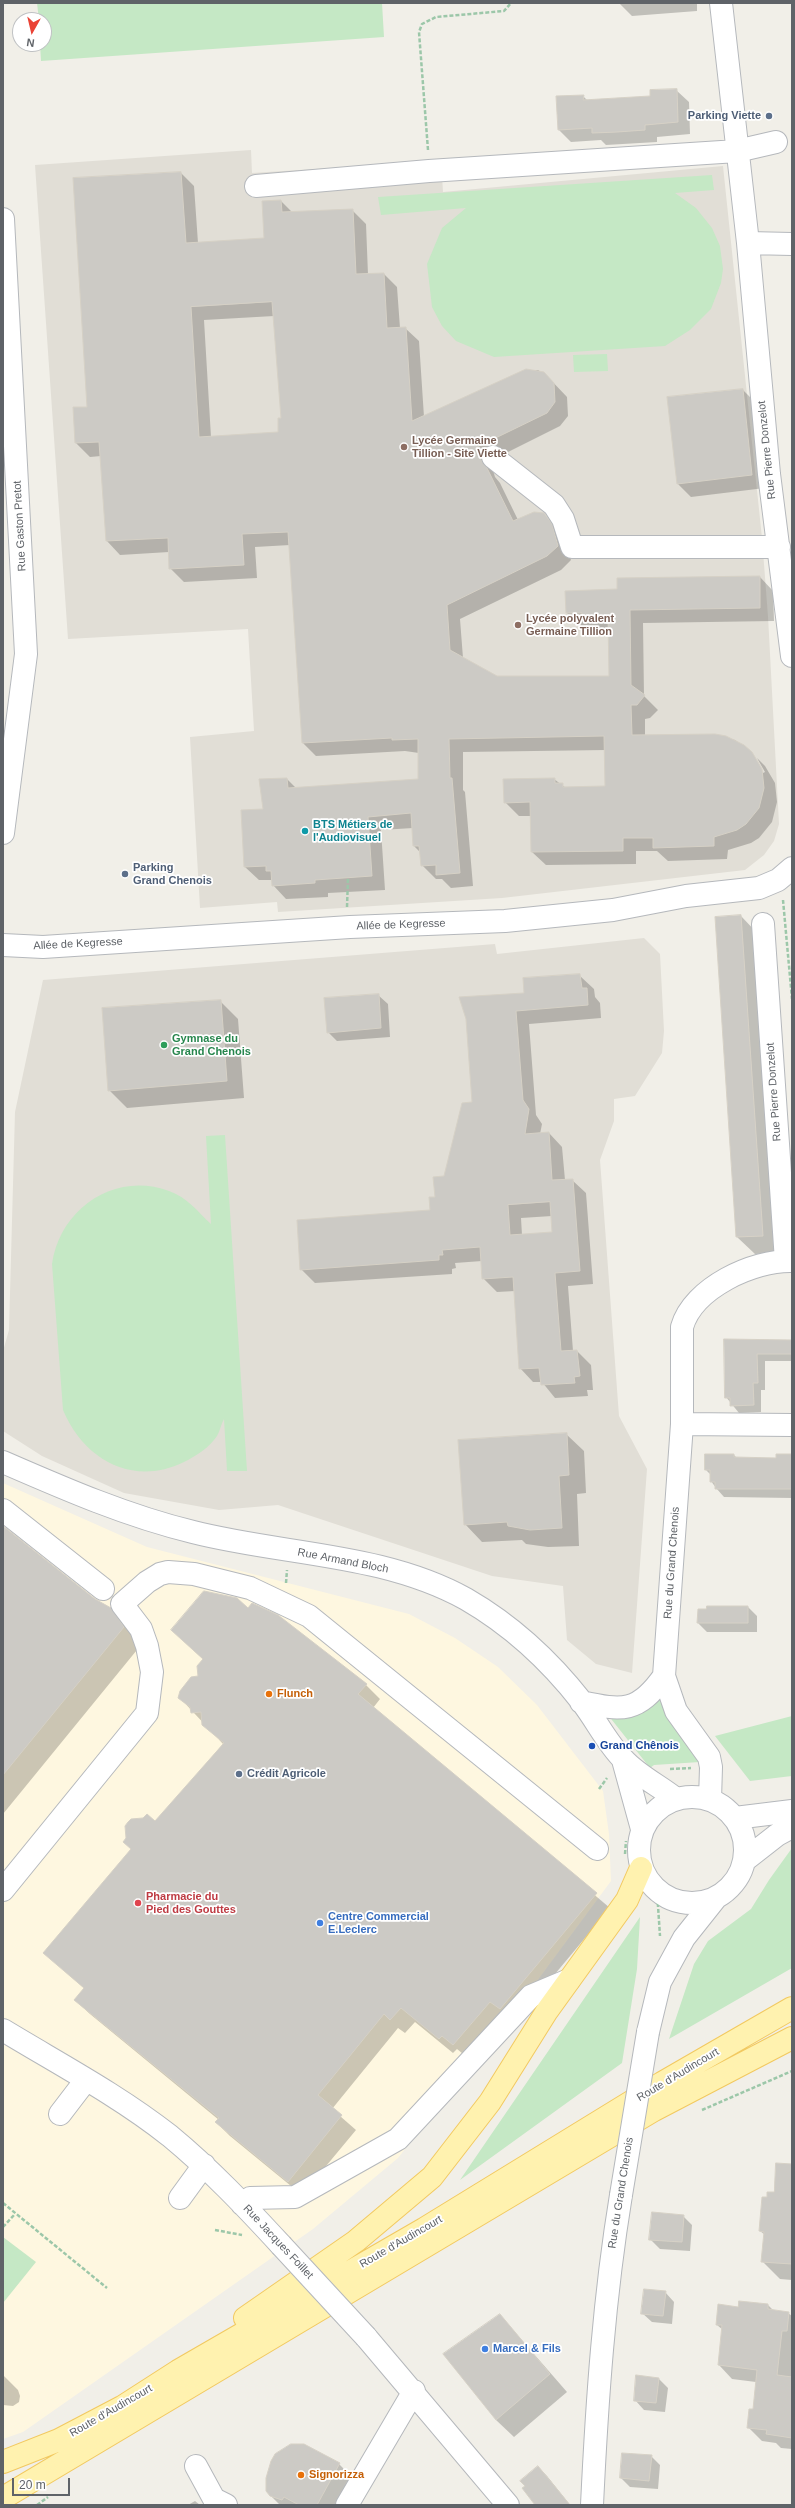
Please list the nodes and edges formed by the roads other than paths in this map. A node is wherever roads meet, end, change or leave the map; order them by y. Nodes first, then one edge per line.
1 (721, 3) edge
2 (776, 142) dead end
3 (737, 151) junction
4 (256, 186) dead end
5 (3, 218) edge
6 (748, 244) junction
7 (792, 244) edge
8 (10, 455) edge
9 (493, 457) dead end
10 (779, 547) junction
11 (788, 584) edge
12 (791, 624) edge
13 (792, 656) edge
14 (3, 833) edge
15 (785, 874) edge
16 (763, 924) dead end
17 (3, 945) edge
18 (783, 1096) edge
19 (789, 1261) edge
20 (682, 1424) junction
21 (792, 1425) edge
22 (3, 1462) edge
23 (3, 1510) edge
24 (103, 1589) dead end
25 (664, 1676) junction
26 (581, 1702) junction
27 (623, 1760) junction
28 (676, 1799) junction
29 (710, 1800) junction
30 (792, 1811) edge
31 (735, 1818) junction
32 (792, 1827) edge
33 (642, 1829) junction
34 (597, 1849) dead end
35 (745, 1860) junction
36 (641, 1868) junction
37 (3, 1890) edge
38 (715, 1899) junction
39 (569, 1980) junction
40 (792, 2008) edge
41 (3, 2030) edge
42 (792, 2038) edge
43 (792, 2054) edge
44 (86, 2080) junction
45 (654, 2110) junction
46 (60, 2114) dead end
47 (204, 2165) junction
48 (180, 2198) dead end
49 (242, 2204) junction
50 (414, 2391) junction
51 (122, 2407) junction
52 (76, 2456) junction
53 (3, 2462) edge
54 (196, 2466) dead end
55 (3, 2498) edge
56 (9, 2505) edge
57 (226, 2505) edge
58 (347, 2505) edge
59 (508, 2505) edge
60 (592, 2505) edge

1 - 3 street, Rue Pierre Donzelot
2 - 3 street
3 - 4 street
3 - 6 street, Rue Pierre Donzelot
5 - 8 street, Rue Gaston Pretot
6 - 7 street
6 - 10 street, Rue Pierre Donzelot
8 - 14 street, Rue Gaston Pretot
9 - 10 street
10 - 11 street, Rue Pierre Donzelot
11 - 12 street, Rue Pierre Donzelot
12 - 13 street, Rue Pierre Donzelot
15 - 17 street, Allée de Kegresse
16 - 18 street, Rue Pierre Donzelot
18 - 19 street, Rue Pierre Donzelot
19 - 20 street, Rue Pierre Donzelot
20 - 21 street
20 - 25 street, Rue du Grand Chenois
22 - 26 street, Rue Armand Bloch
23 - 24 street
25 - 26 street
25 - 29 street, Rue du Grand Chenois
26 - 27 street, Rue Armand Bloch
27 - 28 street, Rue Armand Bloch
27 - 33 street, Rue Armand Bloch
28 - 29 street
28 - 33 street
29 - 31 street
30 - 31 street
31 - 35 street
32 - 35 street
33 - 36 street
34 - 37 street
35 - 38 street
36 - 38 street
36 - 39 main road
38 - 60 street, Rue du Grand Chenois, bridge
39 - 49 street
39 - 51 main road
40 - 51 main road, Route d'Audincourt
41 - 44 street, Rue Jacques Foillet
42 - 45 main road, Route d'Audincourt
43 - 45 main road, Route d'Audincourt
44 - 46 street
44 - 47 street, Rue Jacques Foillet
45 - 52 main road, Route d'Audincourt
47 - 48 street
47 - 49 street, Rue Jacques Foillet
49 - 50 street, Rue Jacques Foillet, bridge
50 - 58 street
50 - 59 street, Rue Jacques Foillet
51 - 53 main road, Route d'Audincourt
52 - 55 main road, Route d'Audincourt
52 - 56 main road
54 - 57 street

